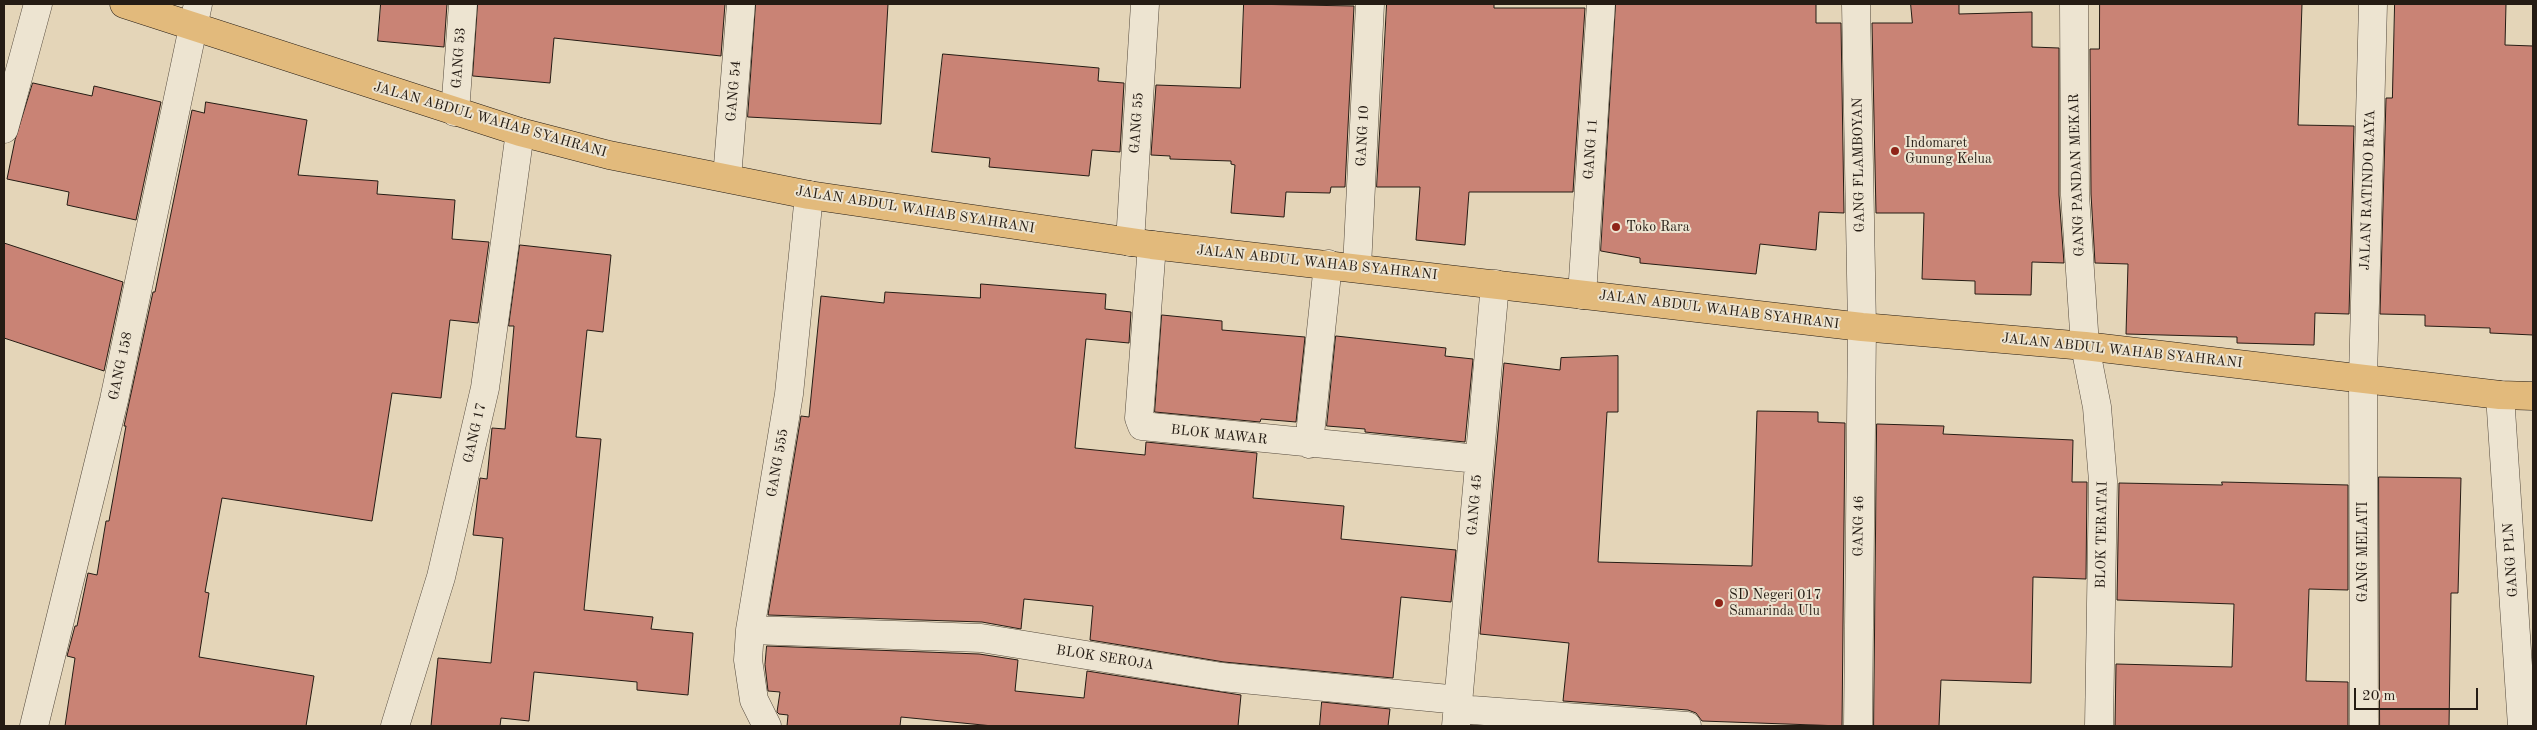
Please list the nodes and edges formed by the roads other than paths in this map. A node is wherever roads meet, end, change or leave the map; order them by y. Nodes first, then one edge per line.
1 (38, 4) edge
2 (124, 4) edge
3 (463, 4) edge
4 (741, 4) edge
5 (1145, 4) edge
6 (1370, 4) edge
7 (1601, 4) edge
8 (1856, 4) edge
9 (2074, 4) edge
10 (2373, 4) edge
11 (196, 15) edge
12 (455, 112) junction
13 (4, 129) edge
14 (520, 132) junction
15 (727, 178) junction
16 (809, 195) junction
17 (1141, 244) junction
18 (1328, 264) junction
19 (1357, 267) junction
20 (1495, 284) junction
21 (1582, 295) junction
22 (1862, 327) junction
23 (2085, 346) junction
24 (2363, 377) junction
25 (2500, 395) junction
26 (2533, 396) edge
27 (1309, 444) junction
28 (1478, 459) junction
29 (750, 630) junction
30 (1457, 712) edge
31 (34, 726) edge
32 (394, 726) edge
33 (767, 726) edge
34 (1686, 726) edge
35 (1858, 726) edge
36 (2099, 726) edge
37 (2364, 726) edge
38 (2522, 726) edge

1 - 13 street
2 - 11 highway, JALAN ABDUL WAHAB SYAHRANI
3 - 12 street, GANG 53
4 - 15 street, GANG 54
5 - 17 street, GANG 55
6 - 19 street, GANG 10
7 - 21 street, GANG 11
8 - 22 street, GANG FLAMBOYAN
9 - 23 street, GANG PANDAN MEKAR
10 - 24 street, JALAN RATINDO RAYA
11 - 12 highway, JALAN ABDUL WAHAB SYAHRANI
11 - 31 street, GANG 158
12 - 14 highway, JALAN ABDUL WAHAB SYAHRANI
14 - 15 highway, JALAN ABDUL WAHAB SYAHRANI
14 - 32 street, GANG 17
15 - 16 highway, JALAN ABDUL WAHAB SYAHRANI
16 - 17 highway, JALAN ABDUL WAHAB SYAHRANI
16 - 29 street, GANG 555
17 - 18 highway, JALAN ABDUL WAHAB SYAHRANI
17 - 27 street, BLOK MAWAR
18 - 19 highway, JALAN ABDUL WAHAB SYAHRANI
18 - 27 street
19 - 20 highway, JALAN ABDUL WAHAB SYAHRANI
20 - 21 highway, JALAN ABDUL WAHAB SYAHRANI
20 - 28 street, GANG 45
21 - 22 highway, JALAN ABDUL WAHAB SYAHRANI
22 - 23 highway, JALAN ABDUL WAHAB SYAHRANI
22 - 35 street, GANG 46
23 - 24 highway, JALAN ABDUL WAHAB SYAHRANI
23 - 36 street, BLOK TERATAI
24 - 25 highway, JALAN ABDUL WAHAB SYAHRANI
24 - 37 street, GANG MELATI
25 - 26 highway, JALAN ABDUL WAHAB SYAHRANI
25 - 38 street, GANG PLN
27 - 28 street, BLOK MAWAR
28 - 30 street, GANG 45
29 - 30 street, BLOK SEROJA
29 - 33 street, GANG 555
30 - 34 street, BLOK SEROJA

